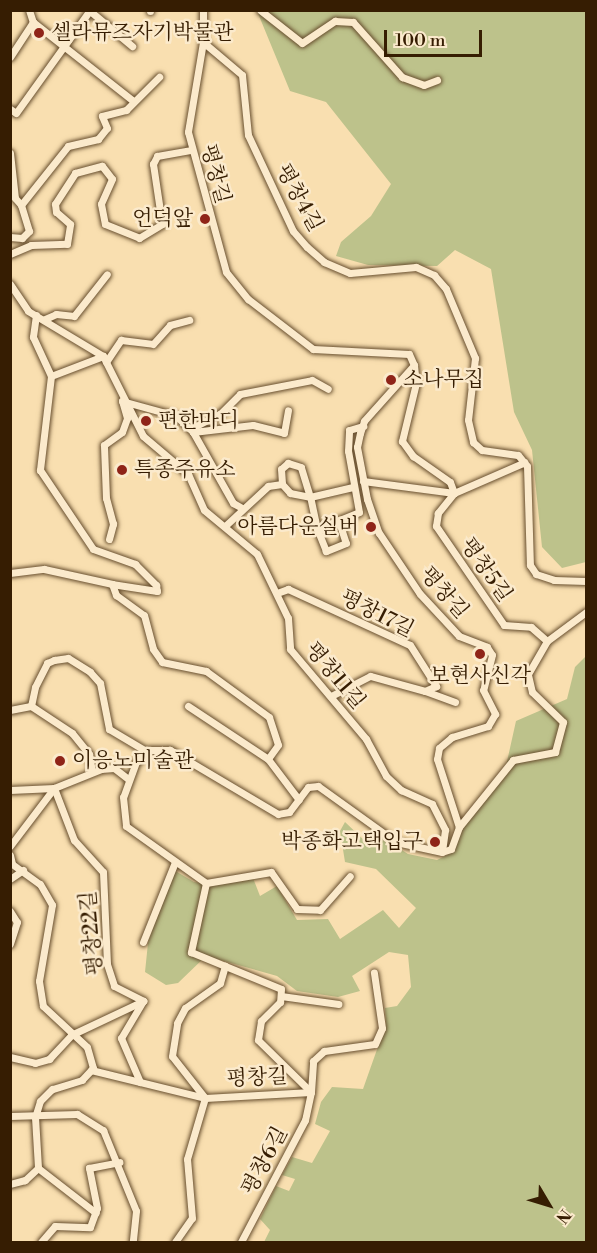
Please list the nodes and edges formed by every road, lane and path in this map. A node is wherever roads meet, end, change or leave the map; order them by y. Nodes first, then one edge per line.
1 (29, 10) edge
2 (203, 10) edge
3 (260, 10) edge
4 (90, 11) edge
5 (33, 22) junction
6 (203, 42) junction
7 (64, 46) junction
8 (132, 46) dead end
9 (10, 57) edge
10 (159, 77) dead end
11 (437, 80) dead end
12 (132, 100) junction
13 (10, 109) edge
14 (190, 150) junction
15 (10, 153) edge
16 (21, 205) junction
17 (10, 237) edge
18 (10, 254) edge
19 (107, 274) dead end
20 (10, 284) edge
21 (36, 315) junction
22 (44, 319) junction
23 (189, 320) dead end
24 (105, 359) junction
25 (414, 365) junction
26 (51, 376) junction
27 (328, 389) dead end
28 (122, 401) junction
29 (288, 410) dead end
30 (363, 426) junction
31 (193, 432) junction
32 (525, 462) junction
33 (363, 481) junction
34 (282, 484) junction
35 (353, 487) junction
36 (454, 493) junction
37 (310, 497) junction
38 (242, 508) junction
39 (339, 522) junction
40 (225, 526) junction
41 (317, 529) junction
42 (109, 539) dead end
43 (10, 573) edge
44 (586, 581) edge
45 (112, 584) junction
46 (277, 593) junction
47 (586, 612) edge
48 (547, 641) junction
49 (425, 691) junction
50 (331, 696) junction
51 (455, 702) dead end
52 (31, 706) junction
53 (188, 706) dead end
54 (10, 710) edge
55 (146, 752) junction
56 (268, 759) junction
57 (92, 772) junction
58 (128, 779) junction
59 (54, 788) junction
60 (10, 790) edge
61 (299, 800) junction
62 (459, 827) junction
63 (10, 846) edge
64 (442, 852) junction
65 (10, 855) edge
66 (176, 862) junction
67 (23, 870) junction
68 (350, 876) dead end
69 (10, 879) edge
70 (206, 883) junction
71 (10, 911) edge
72 (143, 942) dead end
73 (10, 944) edge
74 (225, 966) junction
75 (374, 973) dead end
76 (281, 996) junction
77 (143, 1001) junction
78 (338, 1004) dead end
79 (71, 1035) junction
80 (10, 1057) edge
81 (91, 1070) junction
82 (140, 1082) junction
83 (311, 1092) junction
84 (205, 1098) junction
85 (10, 1116) edge
86 (35, 1117) junction
87 (119, 1162) junction
88 (38, 1168) junction
89 (10, 1184) edge
90 (96, 1214) junction
91 (41, 1242) edge
92 (133, 1242) edge
93 (175, 1242) edge
94 (241, 1242) edge

1 - 5 street
2 - 6 street, 평창길 / 평창길
3 - 11 street
4 - 7 street
4 - 8 street
5 - 7 street
5 - 9 street
6 - 14 street, 평창길 / 평창길
6 - 32 street, 평창4길
7 - 12 street
7 - 13 street
10 - 12 street
12 - 16 street
14 - 18 street
14 - 25 street, 평창길 / 평창길
15 - 16 street
16 - 17 street
19 - 22 street
20 - 21 street
21 - 22 street
21 - 26 street
22 - 24 street
23 - 24 street
24 - 26 street
24 - 28 street, 평창11길
25 - 30 street
25 - 36 street
26 - 45 street
27 - 31 street
28 - 31 street
28 - 40 street, 평창11길
28 - 42 street, 평창11길
29 - 31 street
30 - 33 street, 평창길 / 평창길
30 - 35 street
31 - 38 street
32 - 36 street
32 - 44 street
33 - 36 street
33 - 62 street, 평창길 / 평창길
34 - 37 street
34 - 37 street
34 - 38 street
35 - 37 street
35 - 39 street
36 - 48 street, 평창5길
37 - 41 street
38 - 40 street
39 - 41 street
39 - 41 street
40 - 46 street, 평창11길
43 - 45 street
45 - 56 street
46 - 49 street, 평창17길
46 - 50 street, 평창11길
47 - 48 street
48 - 62 street
49 - 50 street
49 - 51 street
50 - 64 street, 평창11길
52 - 54 street
52 - 55 street
52 - 57 street
53 - 56 street
55 - 58 street
55 - 61 street
56 - 61 street
57 - 58 street
57 - 59 street
58 - 66 street
59 - 60 street
59 - 63 street
59 - 77 street, 평창22길
61 - 64 street
62 - 64 street
65 - 67 street
66 - 70 street
66 - 72 street
67 - 69 street
67 - 79 street
68 - 70 street
70 - 74 street
71 - 73 street
74 - 76 street
74 - 84 street, 평창길 / 평창길
75 - 83 street, 평창6길
76 - 78 street
76 - 83 street
77 - 79 street
77 - 82 street
79 - 80 street
79 - 81 street
81 - 82 street
81 - 86 street
82 - 84 street, 평창길
83 - 84 street, 평창길
83 - 94 street, 평창6길
84 - 93 street, 평창길 / 평창길
85 - 86 street
86 - 87 street
86 - 88 street
87 - 90 street
87 - 92 street
88 - 89 street
88 - 90 street
90 - 91 street

